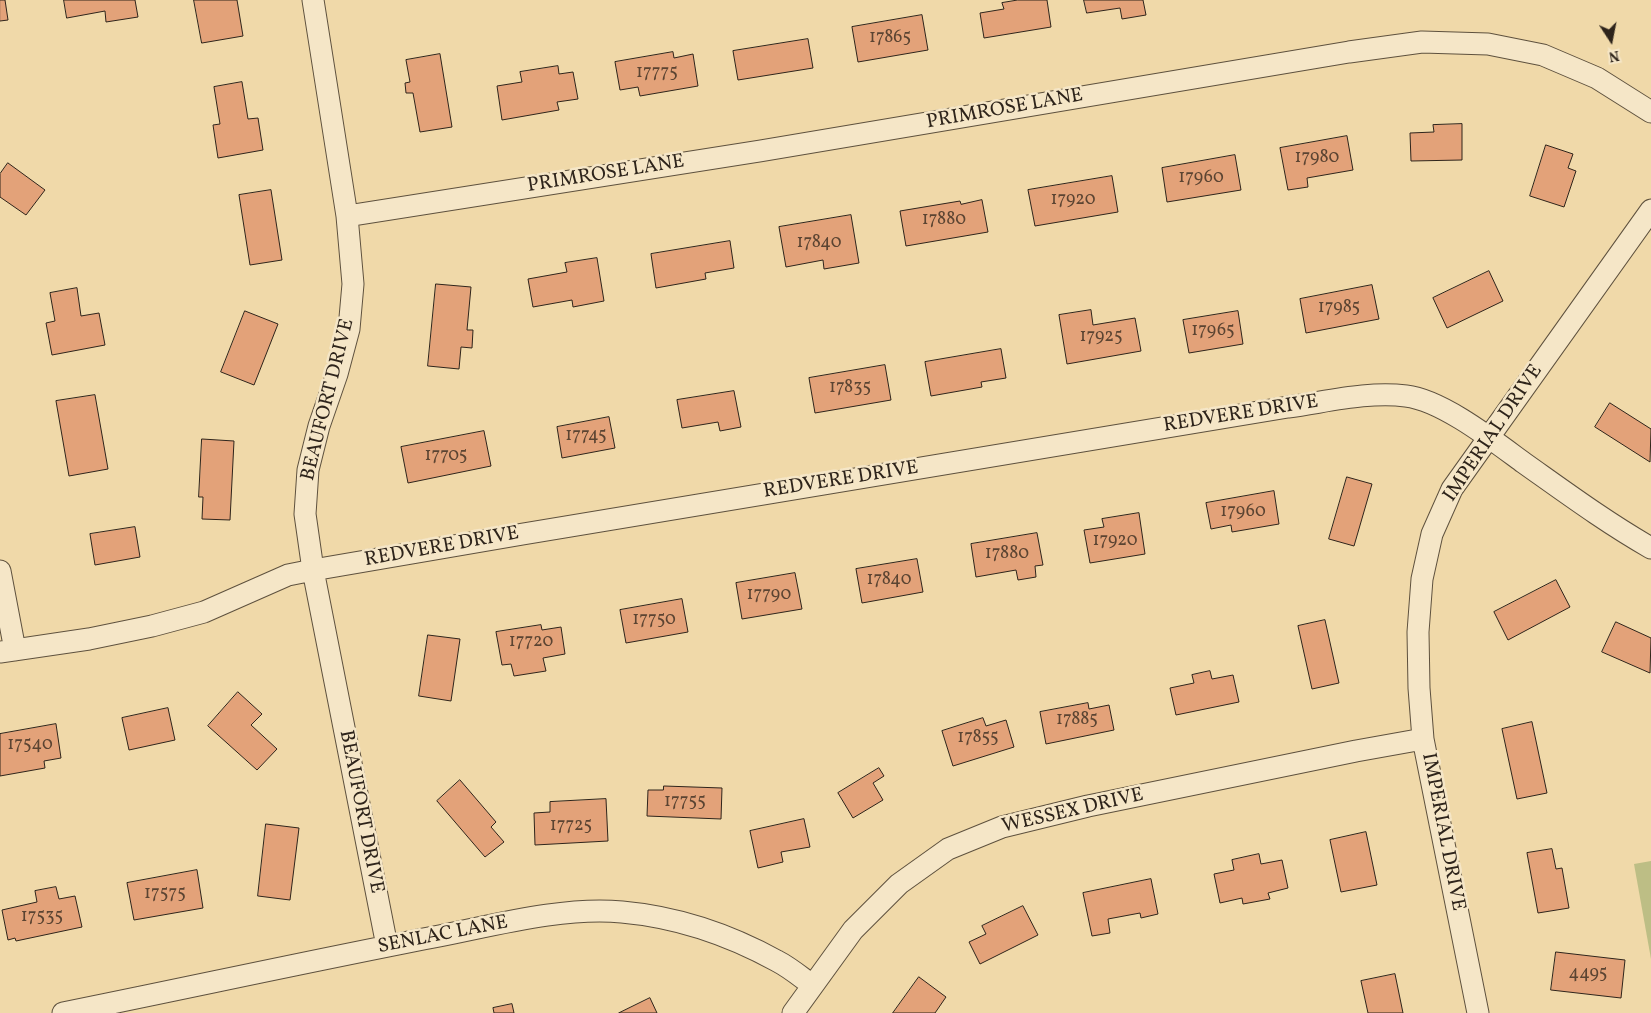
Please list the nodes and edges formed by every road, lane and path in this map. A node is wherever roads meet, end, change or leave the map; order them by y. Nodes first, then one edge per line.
1 (313, 0) edge
2 (1651, 112) edge
3 (1651, 210) edge
4 (347, 216) junction
5 (1490, 438) junction
6 (1651, 548) edge
7 (313, 570) junction
8 (0, 571) edge
9 (7, 651) edge
10 (1423, 739) junction
11 (387, 946) junction
12 (812, 985) junction
13 (63, 1013) edge
14 (793, 1013) edge
15 (1478, 1013) edge

1 - 4 street, BEAUFORT DRIVE
2 - 4 street, PRIMROSE LANE
3 - 5 street, IMPERIAL DRIVE
4 - 7 street, BEAUFORT DRIVE
5 - 6 street, REDVERE DRIVE
5 - 7 street, REDVERE DRIVE
5 - 10 street, IMPERIAL DRIVE
7 - 9 street, REDVERE DRIVE
7 - 11 street, BEAUFORT DRIVE
8 - 9 street
10 - 12 street, WESSEX DRIVE
10 - 15 street, IMPERIAL DRIVE
11 - 12 street, SENLAC LANE
11 - 13 street, SENLAC LANE
12 - 14 street, WESSEX DRIVE

